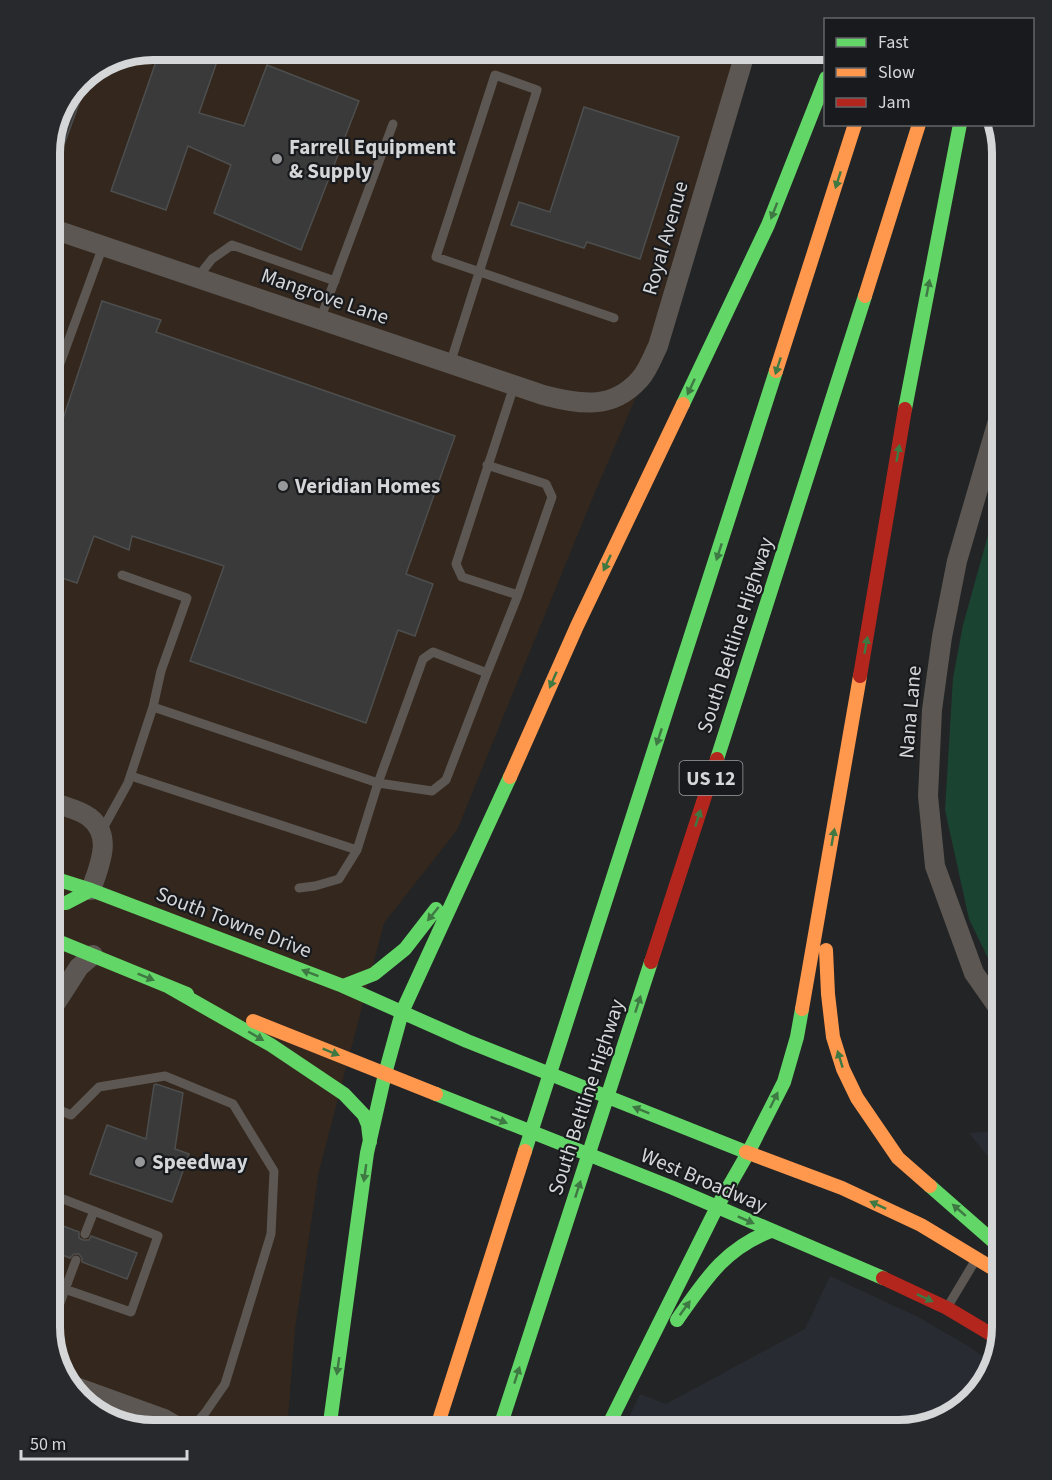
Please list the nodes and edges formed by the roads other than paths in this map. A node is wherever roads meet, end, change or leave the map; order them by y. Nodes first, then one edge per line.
1 (743, 60) edge
2 (824, 81) edge
3 (393, 124) dead end
4 (854, 126) edge
5 (918, 126) edge
6 (960, 126) edge
7 (60, 231) edge
8 (103, 246) junction
9 (480, 271) junction
10 (197, 278) junction
11 (335, 281) junction
12 (614, 318) dead end
13 (320, 320) junction
14 (60, 364) edge
15 (450, 364) junction
16 (514, 386) junction
17 (587, 403) joint
18 (992, 441) edge
19 (487, 465) junction
20 (122, 575) dead end
21 (518, 595) junction
22 (487, 673) junction
23 (153, 707) junction
24 (131, 776) junction
25 (378, 783) junction
26 (60, 806) edge
27 (95, 825) junction
28 (357, 850) junction
29 (469, 868) junction
30 (60, 880) edge
31 (299, 888) dead end
32 (91, 890) junction
33 (824, 895) junction
34 (60, 904) edge
35 (60, 942) edge
36 (93, 956) junction
37 (343, 986) junction
38 (169, 987) junction
39 (60, 997) edge
40 (992, 999) edge
41 (402, 1012) junction
42 (385, 1074) junction
43 (60, 1110) edge
44 (370, 1142) junction
45 (748, 1153) junction
46 (60, 1198) edge
47 (717, 1207) junction
48 (94, 1211) junction
49 (771, 1231) junction
50 (86, 1234) dead end
51 (992, 1240) edge
52 (976, 1258) junction
53 (76, 1260) dead end
54 (992, 1268) edge
55 (60, 1287) edge
56 (66, 1289) junction
57 (60, 1305) edge
58 (947, 1308) junction
59 (991, 1334) edge
60 (626, 1389) junction
61 (86, 1391) edge
62 (166, 1420) edge
63 (199, 1420) edge
64 (330, 1420) edge
65 (439, 1420) edge
66 (502, 1420) edge
67 (611, 1420) edge

1 - 17 street, Royal Avenue
2 -> 29 main road
3 - 11 lane
4 -> 65 main road, South Beltline Highway / US 12
66 -> 5 main road, South Beltline Highway / US 12
33 -> 6 main road
7 - 8 street, Mangrove Lane
8 - 10 street, Mangrove Lane
8 - 14 lane
9 - 9 lane
9 - 12 lane
9 - 15 lane
10 - 11 lane
10 - 13 street, Mangrove Lane
11 - 13 lane
13 - 15 street, Mangrove Lane
15 - 16 street, Mangrove Lane
16 - 17 street, Mangrove Lane
16 - 19 lane
18 - 40 street, Nana Lane
19 - 21 lane
19 - 21 lane
20 - 23 lane
21 - 22 lane
22 - 25 lane
22 - 25 lane
23 - 24 lane
23 - 25 lane
24 - 27 lane
24 - 28 lane
25 - 28 lane
26 - 27 street
27 - 32 street
28 - 31 lane
29 -> 37 main road
29 - 41 main road
30 - 32 main road, South Towne Drive
32 - 34 main road
37 -> 32 main road, South Towne Drive
45 -> 33 main road
51 -> 33 main road
35 - 36 main road
36 -> 38 main road
36 - 39 street
37 - 41 main road, South Towne Drive
38 -> 42 main road
38 -> 44 main road
41 - 42 main road
45 -> 41 main road, West Broadway
42 - 44 main road
42 -> 47 main road, West Broadway
43 - 63 lane
44 -> 64 main road
45 - 47 main road
52 -> 45 main road, West Broadway
46 - 48 lane
47 -> 49 main road, West Broadway
47 - 60 main road
48 - 50 lane
48 - 56 lane
49 -> 58 main road, West Broadway
60 -> 49 main road
52 - 54 main road, West Broadway
52 - 58 lane
53 - 56 lane
55 - 56 lane
56 - 57 lane
58 - 59 main road, West Broadway
60 - 67 main road
61 - 62 street

